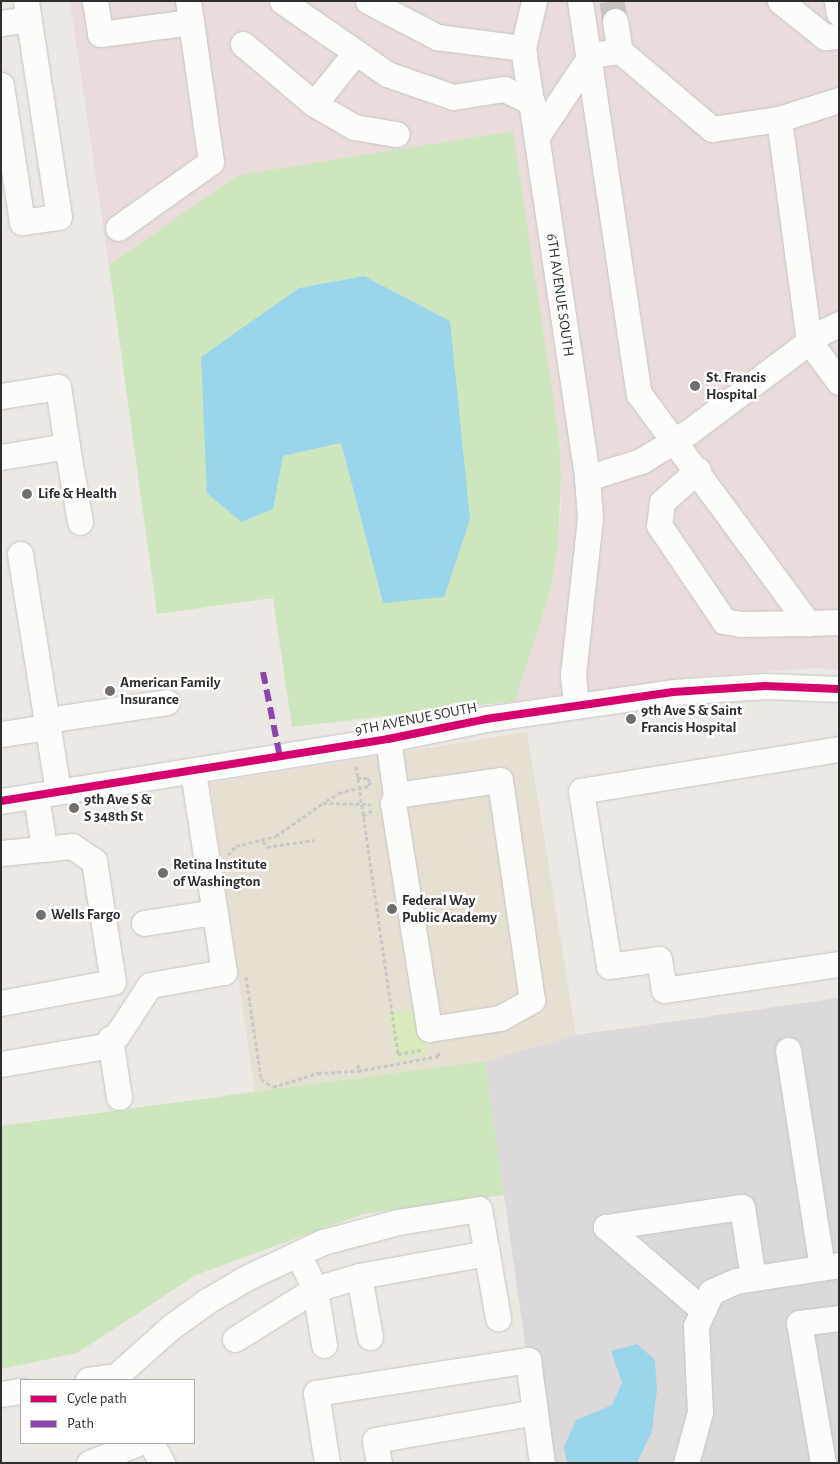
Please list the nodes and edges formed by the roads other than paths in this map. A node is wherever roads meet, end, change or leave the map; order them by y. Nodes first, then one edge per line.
1 (95, 1) edge
2 (282, 1) edge
3 (368, 1) edge
4 (534, 1) edge
5 (580, 1) edge
6 (780, 1) edge
7 (837, 1) edge
8 (28, 10) edge
9 (189, 12) edge
10 (839, 13) edge
11 (616, 21) tunnel mouth
12 (1, 23) edge
13 (839, 36) edge
14 (243, 44) dead end
15 (524, 48) junction
16 (620, 51) junction
17 (355, 53) junction
18 (590, 56) junction
19 (1, 85) edge
20 (532, 102) junction
21 (838, 102) edge
22 (314, 104) junction
23 (779, 119) junction
24 (396, 134) dead end
25 (537, 136) junction
26 (118, 228) dead end
27 (839, 324) edge
28 (810, 341) junction
29 (839, 382) edge
30 (1, 396) edge
31 (676, 440) junction
32 (67, 446) junction
33 (1, 457) edge
34 (698, 470) junction
35 (587, 478) junction
36 (80, 522) dead end
37 (20, 554) dead end
38 (839, 622) edge
39 (808, 623) junction
40 (839, 689) edge
41 (167, 702) dead end
42 (576, 706) junction
43 (47, 724) junction
44 (1, 734) edge
45 (388, 739) junction
46 (839, 749) edge
47 (193, 772) junction
48 (47, 794) junction
49 (396, 795) junction
50 (1, 801) edge
51 (44, 847) junction
52 (1, 853) edge
53 (214, 912) junction
54 (144, 923) dead end
55 (839, 964) edge
56 (1, 1003) edge
57 (110, 1045) junction
58 (788, 1050) dead end
59 (1, 1064) edge
60 (119, 1097) dead end
61 (487, 1253) junction
62 (298, 1254) junction
63 (830, 1266) edge
64 (359, 1276) junction
65 (753, 1278) junction
66 (315, 1289) junction
67 (703, 1310) junction
68 (498, 1318) dead end
69 (839, 1318) edge
70 (370, 1337) dead end
71 (235, 1339) dead end
72 (324, 1345) dead end
73 (117, 1378) edge
74 (102, 1379) edge
75 (20, 1391) edge
76 (1, 1394) edge
77 (536, 1412) junction
78 (136, 1444) edge
79 (152, 1444) edge
80 (89, 1463) edge
81 (162, 1463) edge
82 (327, 1463) edge
83 (379, 1463) edge
84 (542, 1463) edge
85 (686, 1463) edge
86 (823, 1463) edge

1 - 9 street
2 - 17 street
3 - 15 street
4 - 15 street
5 - 18 street
6 - 13 street
7 - 10 street
8 - 12 street
8 - 19 street
9 - 26 street
11 - 16 street
14 - 22 street
15 - 20 street, 6TH AVENUE SOUTH
16 - 18 street
16 - 23 street
17 - 20 street
17 - 22 street
18 - 25 street
18 - 31 street
20 - 25 street, 6TH AVENUE SOUTH
21 - 23 street
22 - 24 street
23 - 28 street
25 - 35 street, 6TH AVENUE SOUTH
27 - 28 street
28 - 29 street
28 - 31 street
30 - 32 street
31 - 34 street
31 - 35 street
32 - 33 street
32 - 36 street
34 - 39 street
34 - 39 street
35 - 42 street, 6TH AVENUE SOUTH
37 - 43 street
38 - 39 street
40 - 42 street, 9TH AVENUE SOUTH
41 - 43 street
42 - 45 street, 9TH AVENUE SOUTH
43 - 44 street
43 - 48 street
45 - 47 street, 9TH AVENUE SOUTH
45 - 49 street
46 - 55 street
47 - 48 street, 9TH AVENUE SOUTH
47 - 53 street
48 - 50 street, 9TH AVENUE SOUTH
48 - 51 street
49 - 49 street
51 - 52 street
51 - 56 street
53 - 54 street
53 - 57 street
57 - 59 street
57 - 60 street
58 - 63 street
61 - 62 street
61 - 64 street
61 - 68 street
62 - 66 street
62 - 73 street
63 - 65 street
64 - 66 street
64 - 70 street
65 - 67 street
65 - 67 street
66 - 71 street
66 - 72 street
67 - 85 street
69 - 86 street
73 - 74 street
75 - 76 street
77 - 82 street
77 - 83 street
77 - 84 street
78 - 80 street
79 - 81 street

